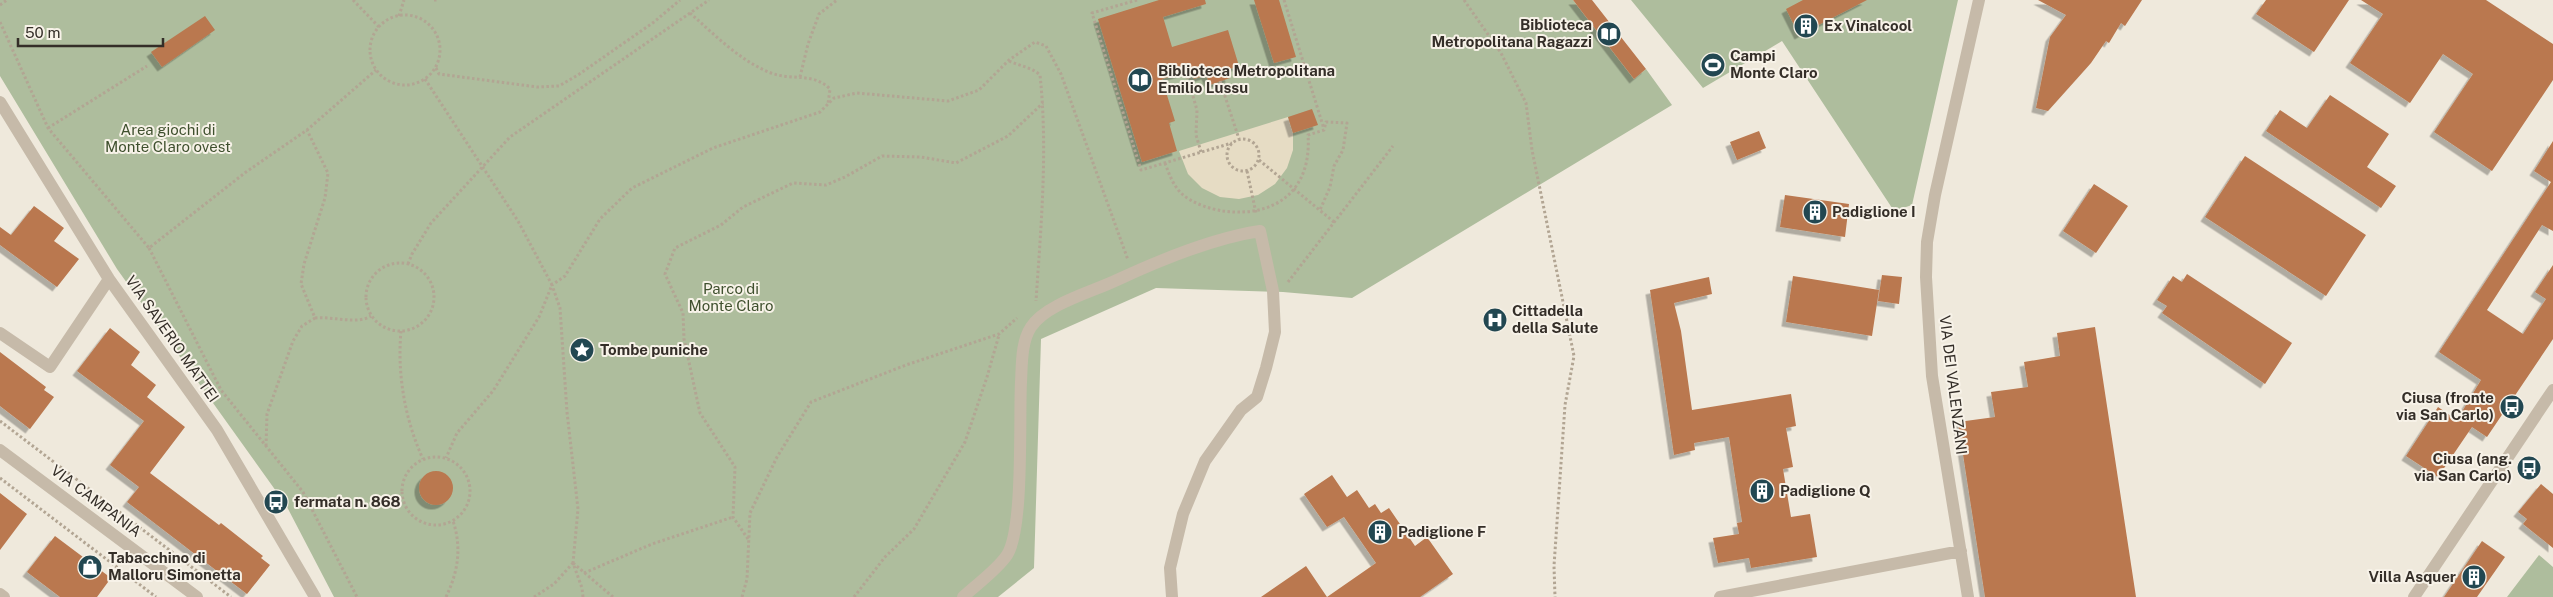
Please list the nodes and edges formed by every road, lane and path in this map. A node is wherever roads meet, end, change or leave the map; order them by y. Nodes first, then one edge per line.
1 (7, 0) edge
2 (353, 0) edge
3 (404, 0) edge
4 (434, 0) edge
5 (439, 0) edge
6 (680, 0) edge
7 (709, 0) edge
8 (837, 0) edge
9 (1137, 0) edge
10 (1284, 0) edge
11 (1464, 0) edge
12 (1979, 0) edge
13 (0, 5) edge
14 (690, 13) junction
15 (400, 16) junction
16 (0, 22) edge
17 (379, 26) junction
18 (1009, 60) junction
19 (147, 66) dead end
20 (436, 68) junction
21 (376, 70) junction
22 (1186, 72) dead end
23 (800, 77) junction
24 (425, 79) junction
25 (1220, 81) dead end
26 (0, 102) edge
27 (1043, 103) junction
28 (827, 105) junction
29 (48, 128) junction
30 (307, 130) junction
31 (1324, 130) junction
32 (1239, 139) junction
33 (1232, 143) junction
34 (1393, 146) dead end
35 (1202, 152) junction
36 (1259, 160) junction
37 (1165, 163) junction
38 (483, 168) junction
39 (1247, 171) junction
40 (1295, 188) junction
41 (1320, 210) junction
42 (1256, 213) junction
43 (1334, 222) junction
44 (1260, 231) junction
45 (149, 248) junction
46 (408, 264) junction
47 (1132, 273) junction
48 (109, 279) junction
49 (1287, 282) dead end
50 (552, 285) junction
51 (1029, 308) dead end
52 (1021, 314) dead end
53 (371, 316) junction
54 (315, 318) junction
55 (401, 331) junction
56 (0, 333) edge
57 (999, 334) junction
58 (2553, 390) edge
59 (0, 421) edge
60 (266, 446) junction
61 (0, 450) edge
62 (446, 458) junction
63 (423, 459) junction
64 (0, 478) edge
65 (733, 517) junction
66 (453, 521) junction
67 (748, 539) junction
68 (1961, 551) junction
69 (573, 563) junction
70 (584, 573) junction
71 (0, 594) edge
72 (4, 597) edge
73 (156, 597) edge
74 (196, 597) edge
75 (231, 597) edge
76 (315, 597) edge
77 (358, 597) edge
78 (446, 597) edge
79 (534, 597) edge
80 (582, 597) edge
81 (613, 597) edge
82 (742, 597) edge
83 (854, 597) edge
84 (963, 597) edge
85 (1172, 597) edge
86 (1555, 597) edge
87 (1720, 597) edge
88 (1968, 597) edge
89 (2414, 597) edge

1 - 13 path
2 - 17 path
3 - 15 path
4 - 5 path
6 - 20 path
7 - 14 path
8 - 23 path
9 - 37 path
10 - 31 path
11 - 86 path
12 - 68 street, VIA DEI VALENZANI
14 - 23 path
14 - 38 path
15 - 17 path
15 - 20 path
16 - 29 path
17 - 21 path
18 - 27 path
18 - 28 path
18 - 47 path
19 - 29 path
20 - 24 path
21 - 24 path
21 - 30 path
22 - 35 path
23 - 28 path
24 - 38 path
25 - 32 path
26 - 48 street, VIA SAVERIO MATTEI
27 - 51 path
27 - 65 path
28 - 50 path
29 - 45 path
30 - 45 path
30 - 54 path
31 - 40 path
31 - 41 path
32 - 33 path
32 - 36 path
33 - 35 path
33 - 39 path
34 - 43 path
35 - 37 path
36 - 39 path
36 - 40 path
37 - 42 path
38 - 46 path
38 - 50 path
39 - 42 path
40 - 41 path
40 - 42 path
41 - 43 path
42 - 44 path
43 - 49 path
44 - 47 street
44 - 85 street
45 - 60 path
46 - 53 path
46 - 55 path
47 - 84 street
48 - 56 street
48 - 76 street, VIA SAVERIO MATTEI
50 - 62 path
50 - 69 path
52 - 57 path
53 - 54 path
53 - 55 path
54 - 60 path
55 - 63 path
57 - 67 path
57 - 83 path
58 - 89 street
59 - 75 path
60 - 77 path
61 - 74 street, VIA CAMPANIA
62 - 63 path
62 - 66 path
63 - 66 path
64 - 73 path
65 - 67 path
65 - 70 path
66 - 78 path
67 - 82 path
68 - 87 street
68 - 88 street, VIA DEI VALENZANI
69 - 70 path
69 - 79 path
69 - 80 path
70 - 81 path
71 - 72 street

